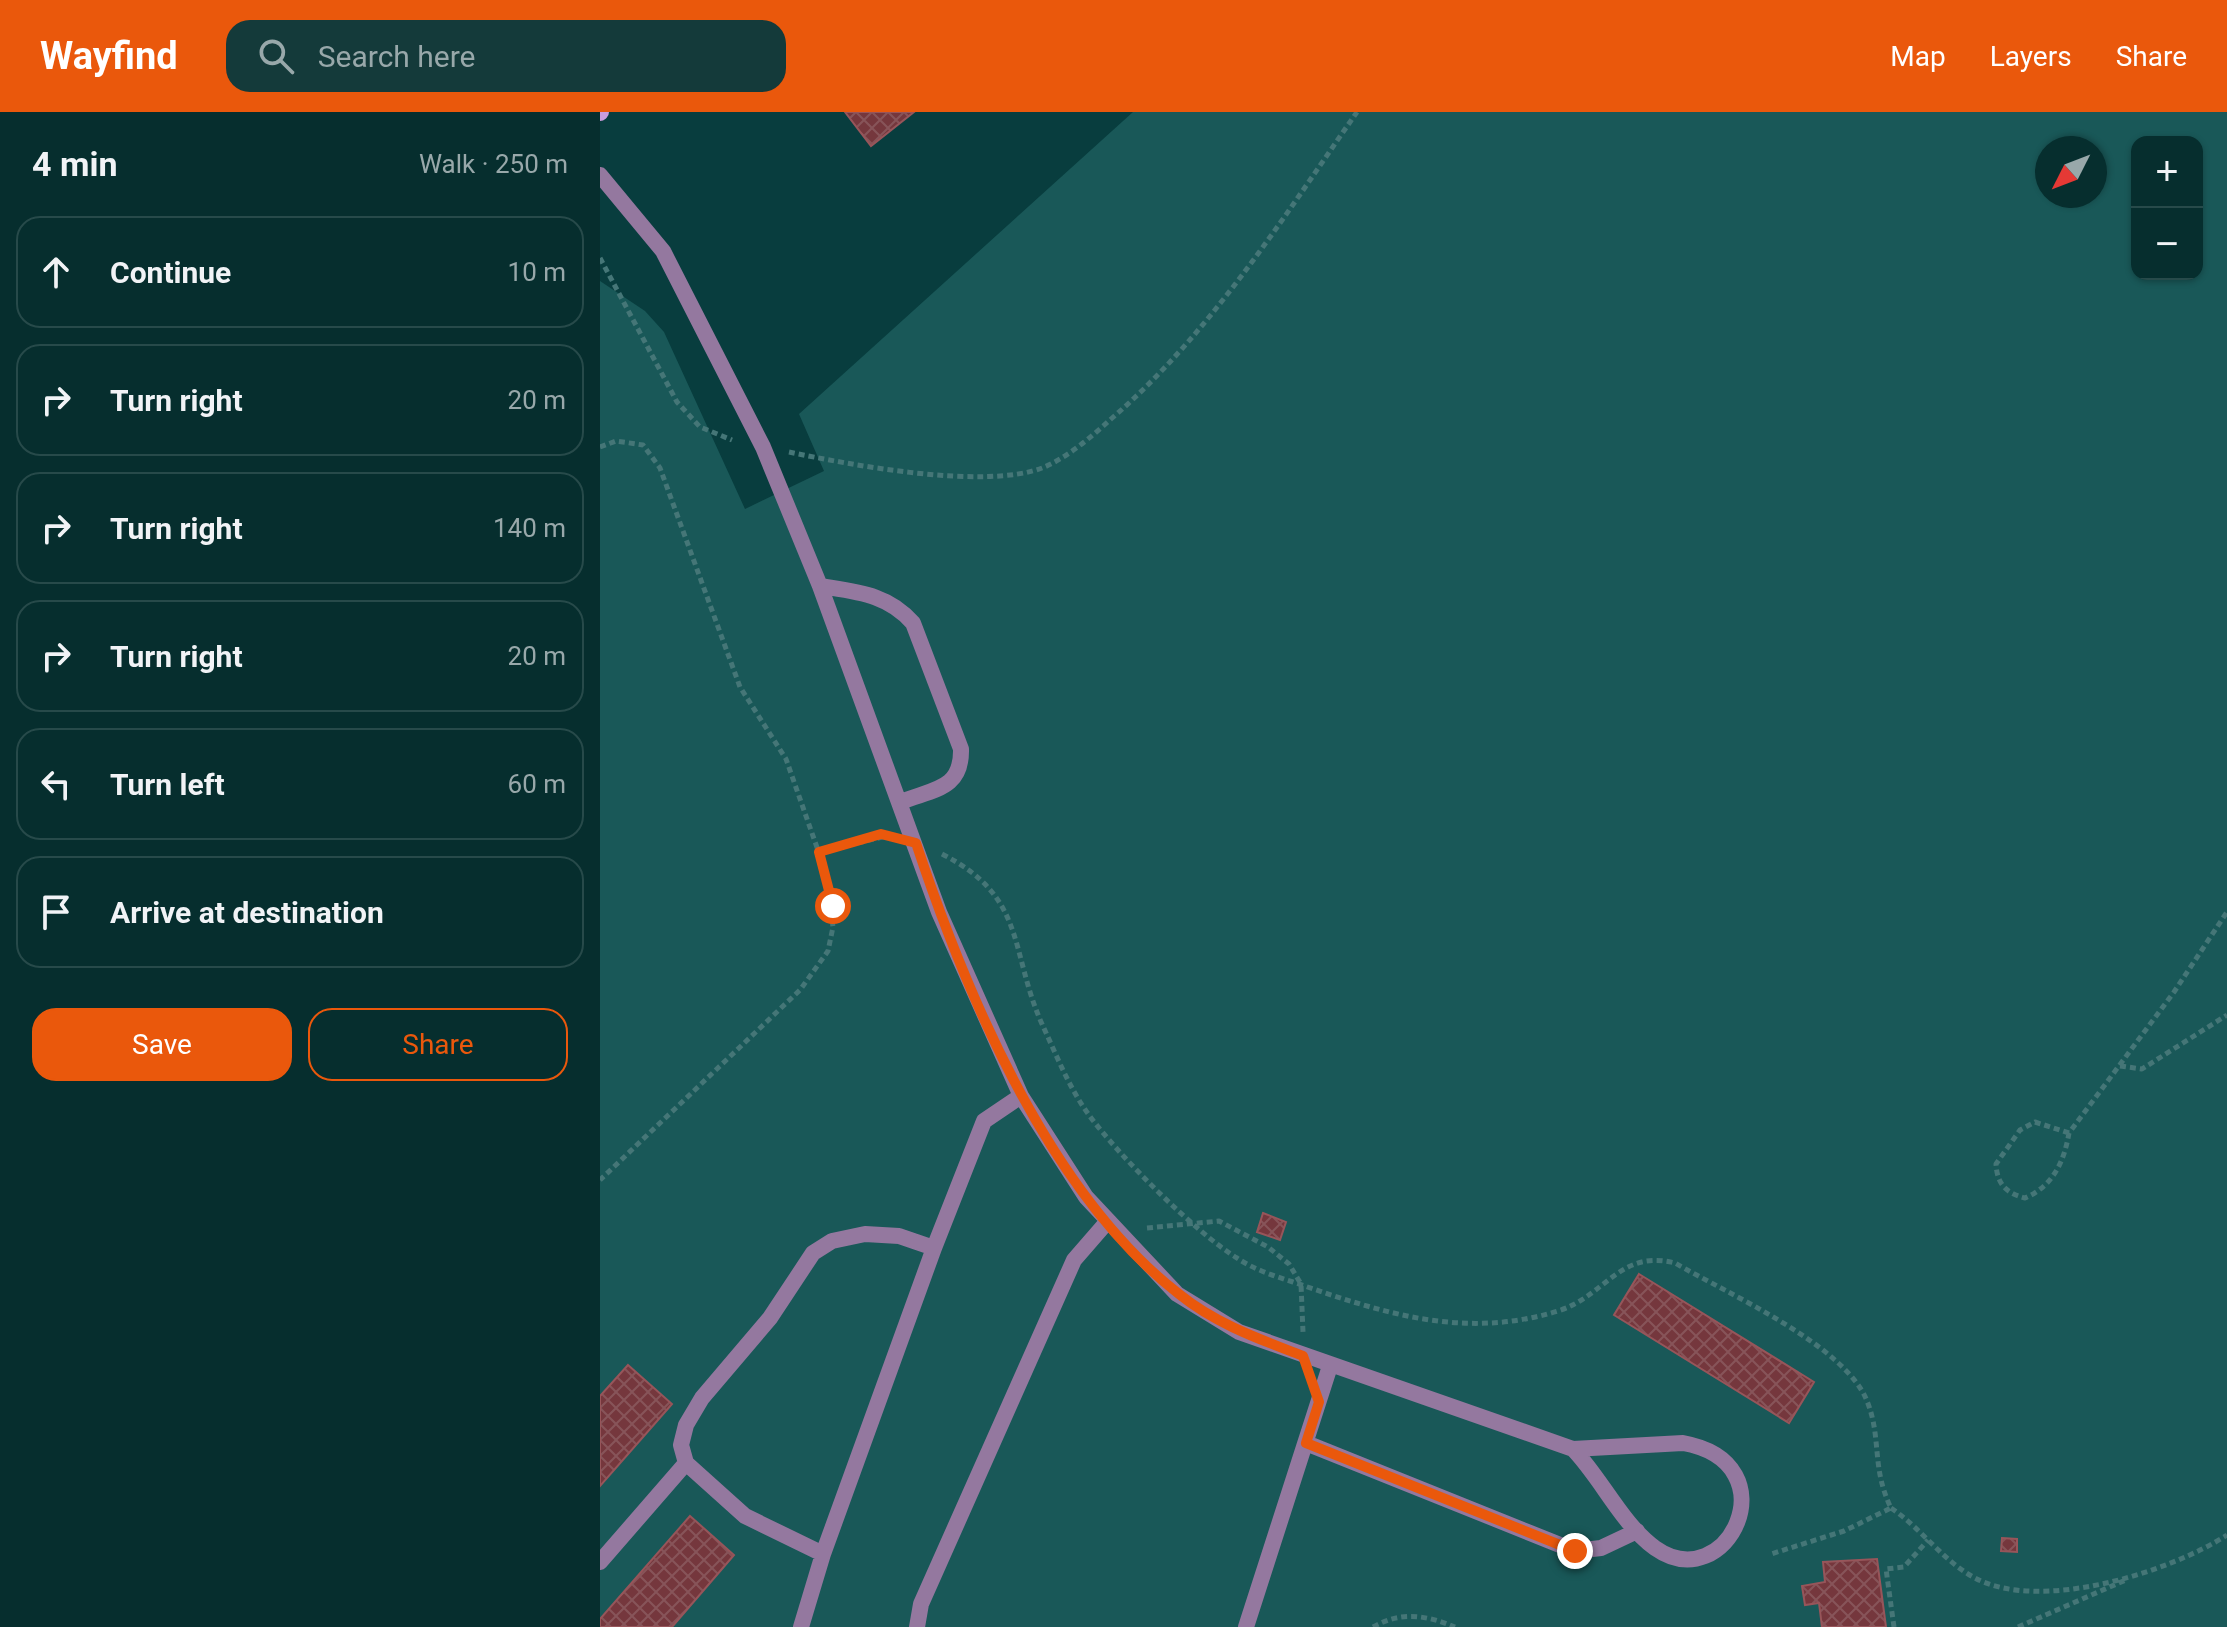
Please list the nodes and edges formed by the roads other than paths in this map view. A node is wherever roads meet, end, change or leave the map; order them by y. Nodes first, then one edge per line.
1 (600, 175) edge
2 (820, 586) junction
3 (901, 802) junction
4 (1021, 1096) junction
5 (1112, 1227) junction
6 (934, 1248) junction
7 (1330, 1366) junction
8 (1306, 1443) junction
9 (1573, 1449) junction
10 (686, 1463) junction
11 (1637, 1531) junction
12 (823, 1554) junction
13 (600, 1562) edge
14 (801, 1627) edge
15 (917, 1627) edge
16 (1246, 1627) edge

1 - 2 lane
2 - 3 lane
2 - 3 lane
3 - 4 lane
4 - 5 lane
4 - 6 lane
5 - 7 lane
5 - 15 lane
6 - 10 lane
6 - 12 lane
7 - 8 lane
7 - 9 lane
8 - 11 lane
8 - 16 lane
9 - 11 lane
9 - 11 lane
10 - 12 lane
10 - 13 lane
12 - 14 lane

